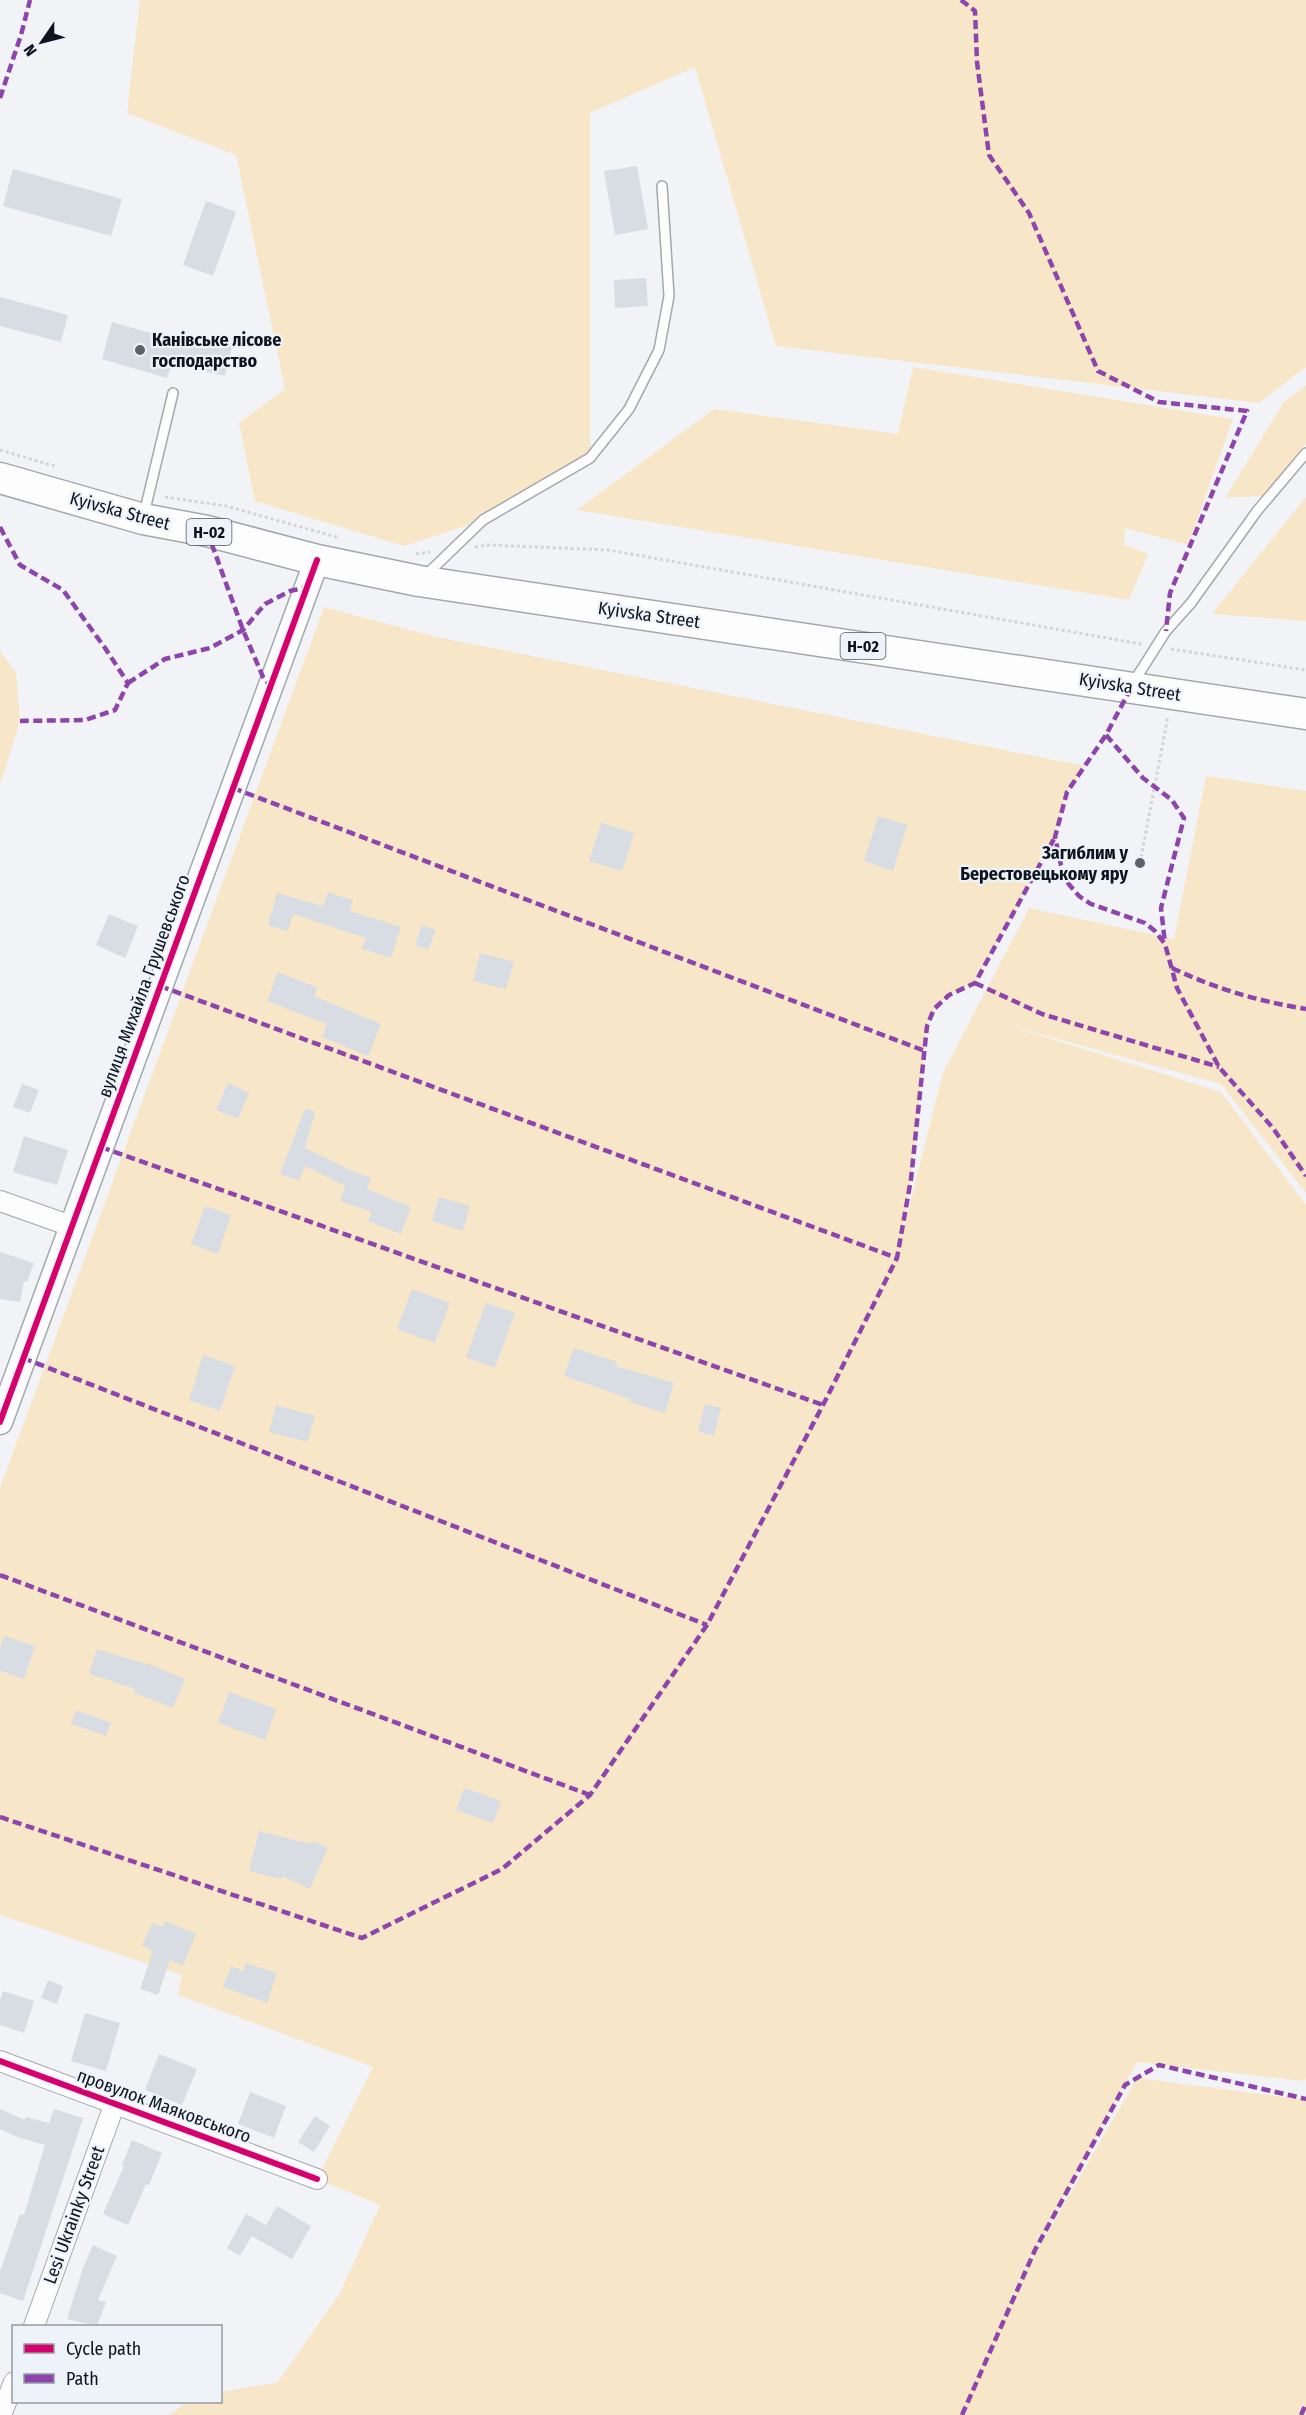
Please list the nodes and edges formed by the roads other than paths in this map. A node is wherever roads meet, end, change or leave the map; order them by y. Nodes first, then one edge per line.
1 (662, 186) dead end
2 (173, 393) dead end
3 (1306, 453) edge
4 (0, 478) edge
5 (146, 507) junction
6 (317, 560) junction
7 (415, 568) junction
8 (1131, 688) junction
9 (1306, 714) edge
10 (0, 1201) edge
11 (71, 1226) junction
12 (0, 1422) edge
13 (0, 2061) edge
14 (115, 2103) junction
15 (317, 2179) dead end
16 (34, 2325) edge
17 (12, 2388) edge
18 (2, 2415) edge

1 - 7 lane
2 - 5 lane
3 - 8 lane
4 - 5 main road, Kyivska Street / Н-02
5 - 6 main road, Kyivska Street / Н-02
6 - 7 main road, Kyivska Street / Н-02
6 - 11 street, вулиця Михайла Грушевського
7 - 8 main road, Kyivska Street / Н-02
8 - 9 main road, Kyivska Street / Н-02
10 - 11 street
11 - 12 street, вулиця Михайла Грушевського
13 - 14 street, провулок Маяковського
14 - 15 street, провулок Маяковського
14 - 16 street, Lesi Ukrainky Street
17 - 18 street

